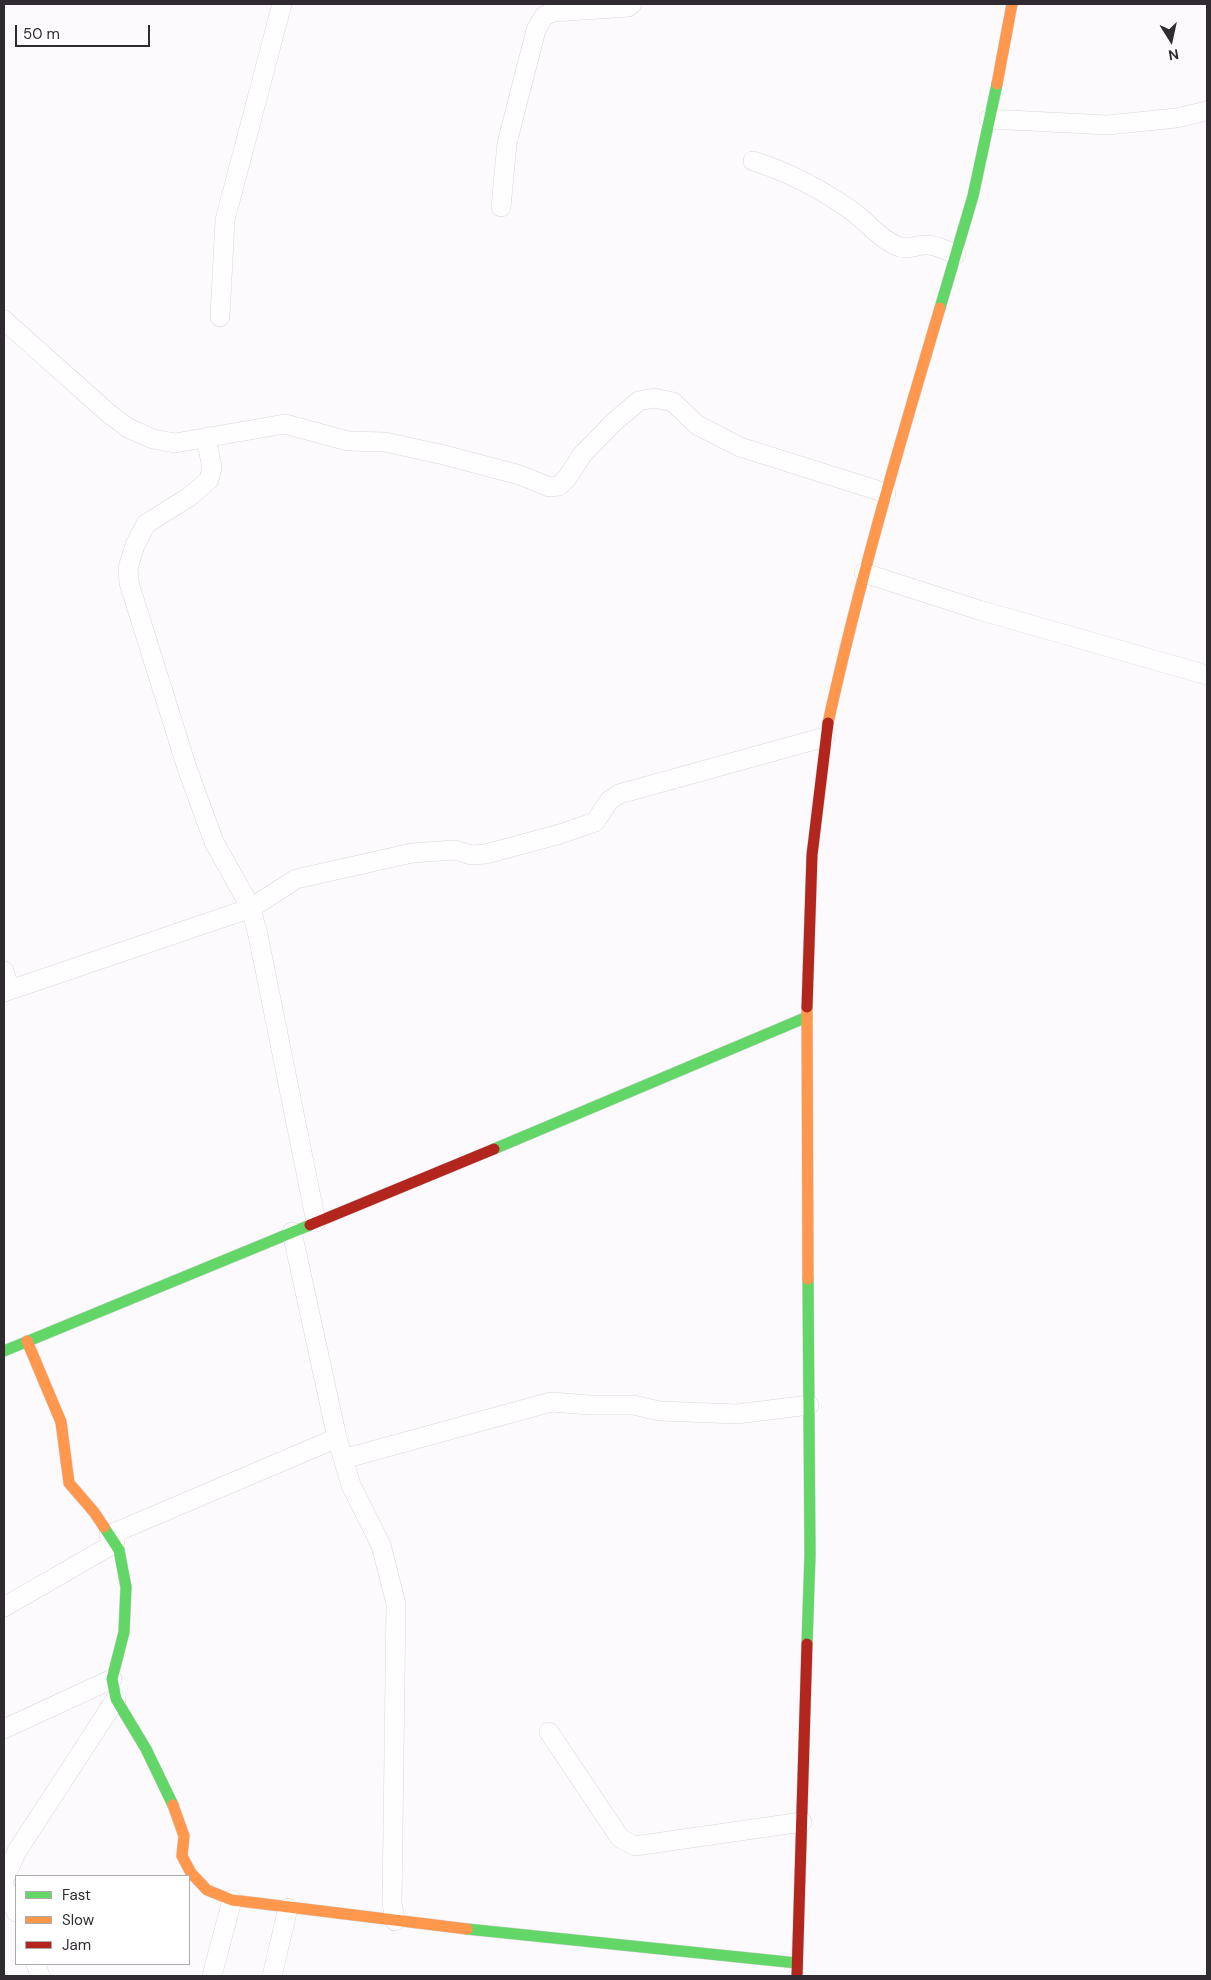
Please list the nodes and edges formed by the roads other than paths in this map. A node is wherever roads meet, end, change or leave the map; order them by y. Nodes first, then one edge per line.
1 (282, 4) edge
2 (632, 4) edge
3 (1012, 4) edge
4 (1207, 112) edge
5 (989, 119) junction
6 (753, 161) dead end
7 (501, 207) dead end
8 (956, 254) junction
9 (220, 318) dead end
10 (4, 320) edge
11 (206, 438) junction
12 (886, 493) junction
13 (864, 573) junction
14 (1207, 675) edge
15 (825, 737) junction
16 (251, 908) junction
17 (4, 971) edge
18 (7, 991) edge
19 (807, 1017) junction
20 (316, 1222) junction
21 (292, 1232) junction
22 (27, 1341) junction
23 (4, 1351) edge
24 (809, 1405) junction
25 (337, 1438) junction
26 (343, 1459) junction
27 (112, 1539) junction
28 (4, 1607) edge
29 (112, 1679) junction
30 (116, 1699) junction
31 (4, 1729) edge
32 (548, 1732) dead end
33 (802, 1822) junction
34 (4, 1879) edge
35 (4, 1886) edge
36 (232, 1900) junction
37 (288, 1908) junction
38 (15, 1910) edge
39 (395, 1921) junction
40 (797, 1963) junction
41 (212, 1976) edge
42 (272, 1976) edge
43 (797, 1976) edge

1 - 9 street
2 - 7 street
3 - 5 street
4 - 5 street
5 - 8 street
6 - 8 street
8 - 12 street
10 - 11 street
11 - 12 street
11 - 16 street
12 - 13 street
13 - 14 street
13 - 15 street
15 - 16 street
15 - 19 street
16 - 18 street
16 - 20 street
17 - 18 street
19 - 20 street
19 - 24 street
20 - 21 street
21 - 22 street
21 - 25 street
22 - 23 street
22 - 27 street
24 - 26 street
24 - 33 street
25 - 26 street
25 - 27 street
26 - 39 street
27 - 28 street
27 - 29 street
29 - 30 street
29 - 31 street
30 - 34 street
30 - 36 street
32 - 33 street
33 - 40 street
35 - 38 street
36 - 37 street
36 - 41 street
37 - 39 street
37 - 42 street
39 - 40 street
40 - 43 street

